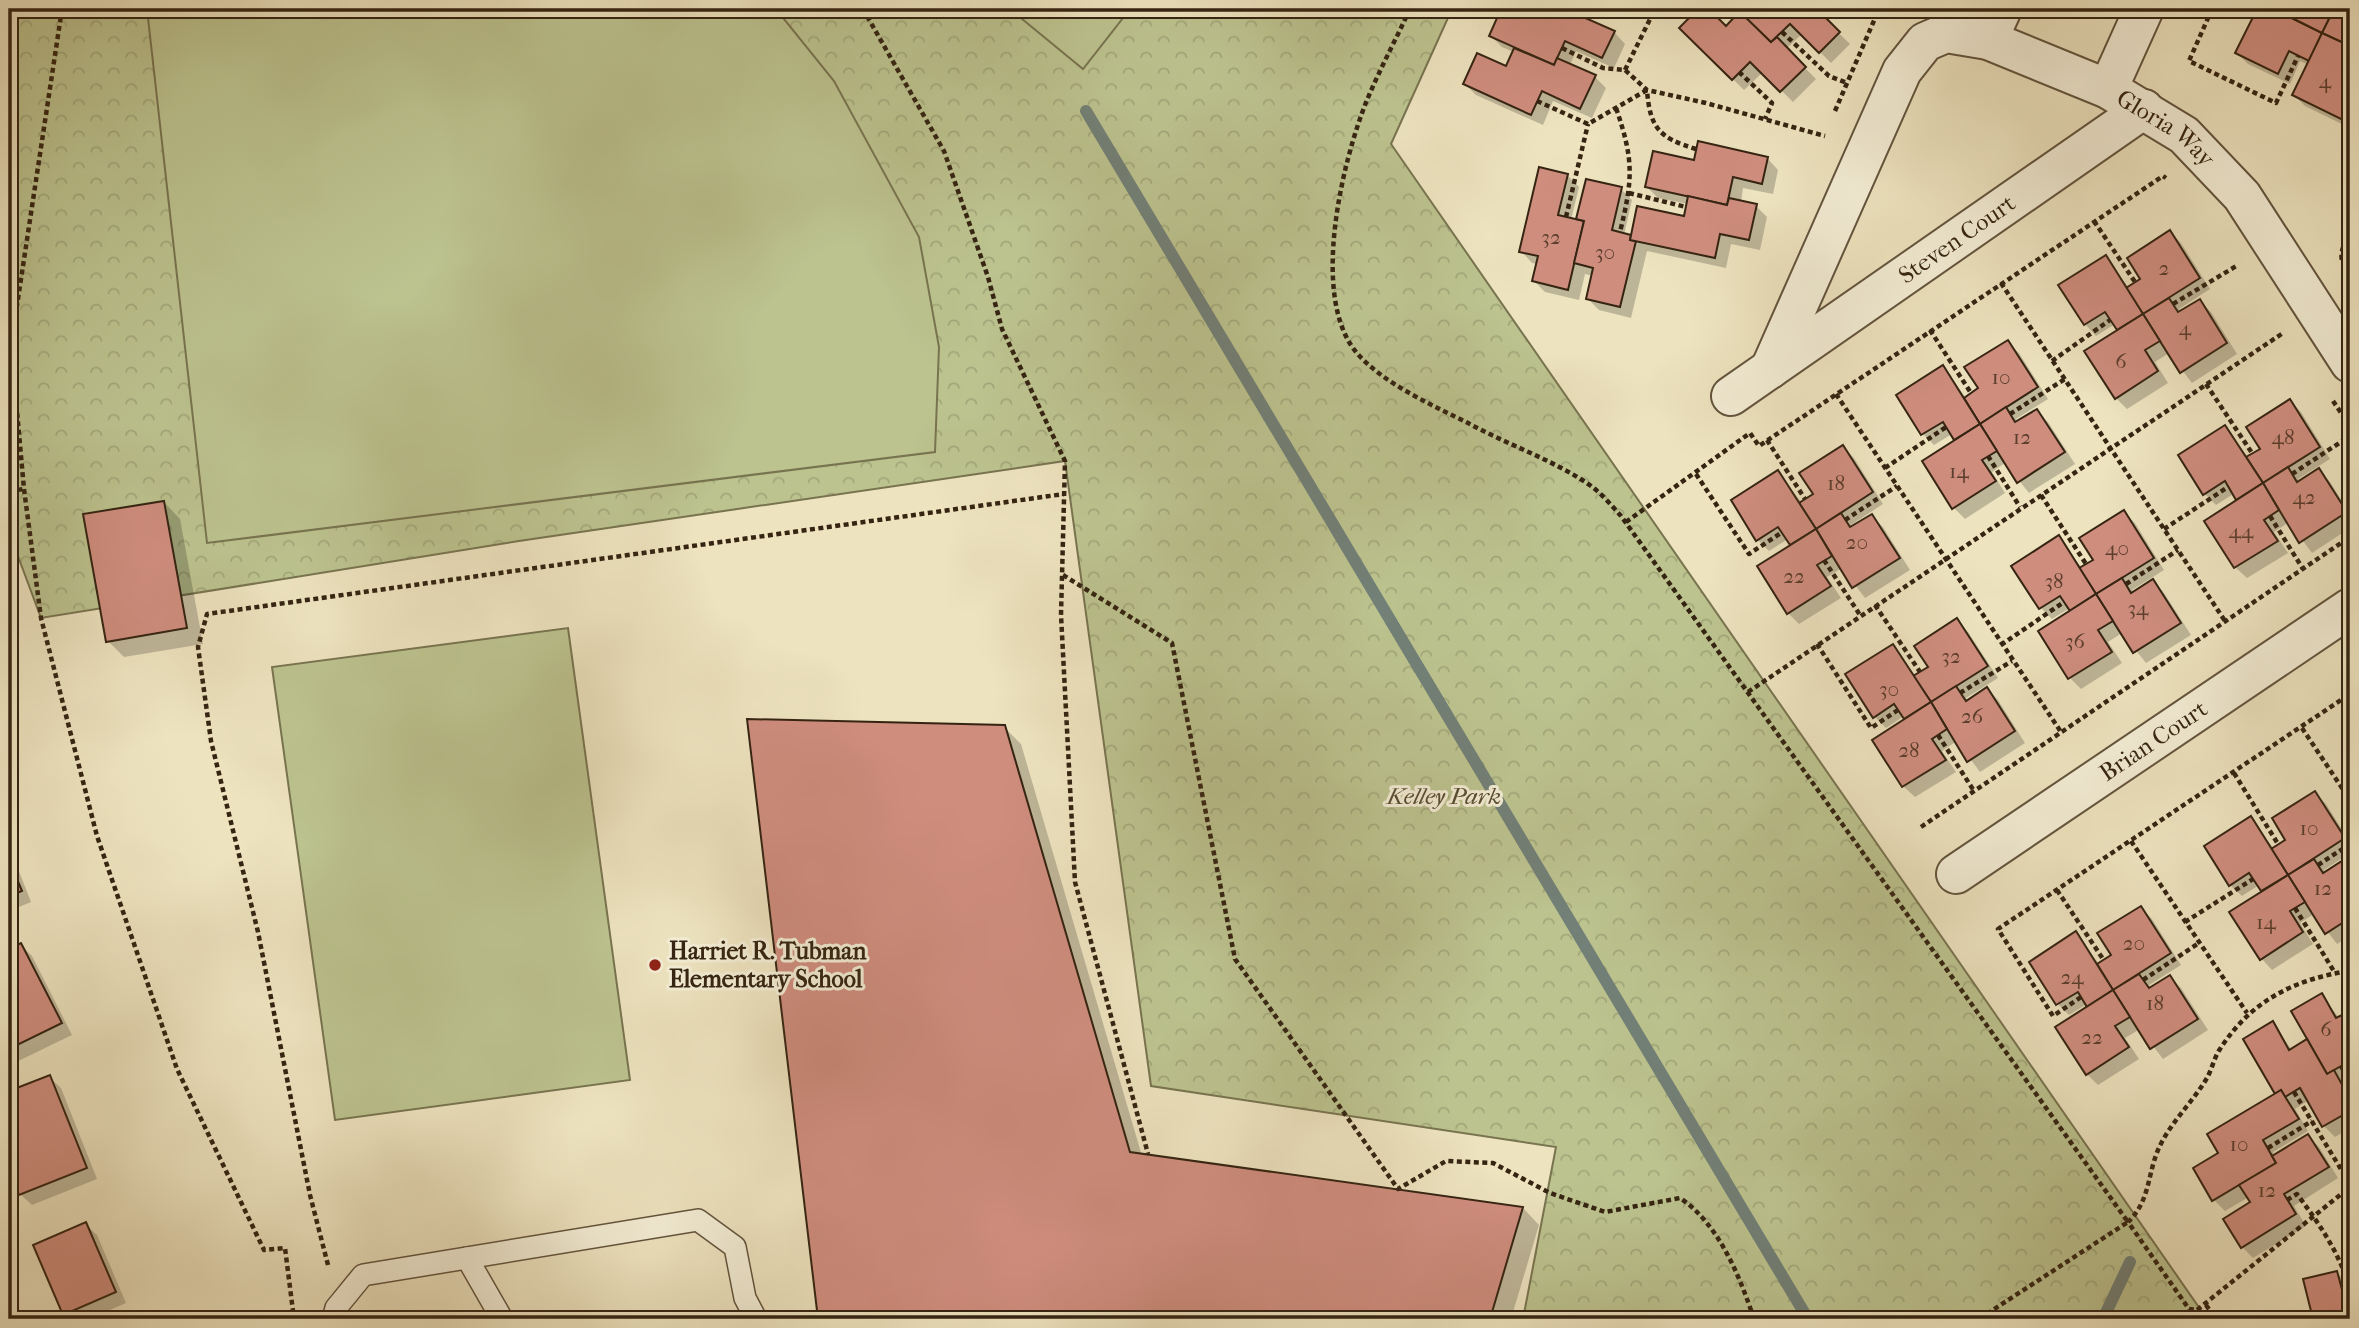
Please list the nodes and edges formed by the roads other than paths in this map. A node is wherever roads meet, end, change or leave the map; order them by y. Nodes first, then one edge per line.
1 (2144, 9) edge
2 (1995, 24) edge
3 (2108, 89) junction
4 (2144, 109) junction
5 (2350, 363) edge
6 (1770, 369) junction
7 (1731, 396) dead end
8 (2350, 608) edge
9 (1956, 874) dead end
10 (467, 1258) junction
11 (333, 1319) edge
12 (502, 1319) edge
13 (756, 1319) edge

1 - 3 street
2 - 3 street, Gloria Way
2 - 6 street, Gloria Way
3 - 4 street, Gloria Way
4 - 5 street, Gloria Way
4 - 6 street, Steven Court
6 - 7 street, Steven Court
8 - 9 street, Brian Court
10 - 11 lane
10 - 12 lane
10 - 13 lane

